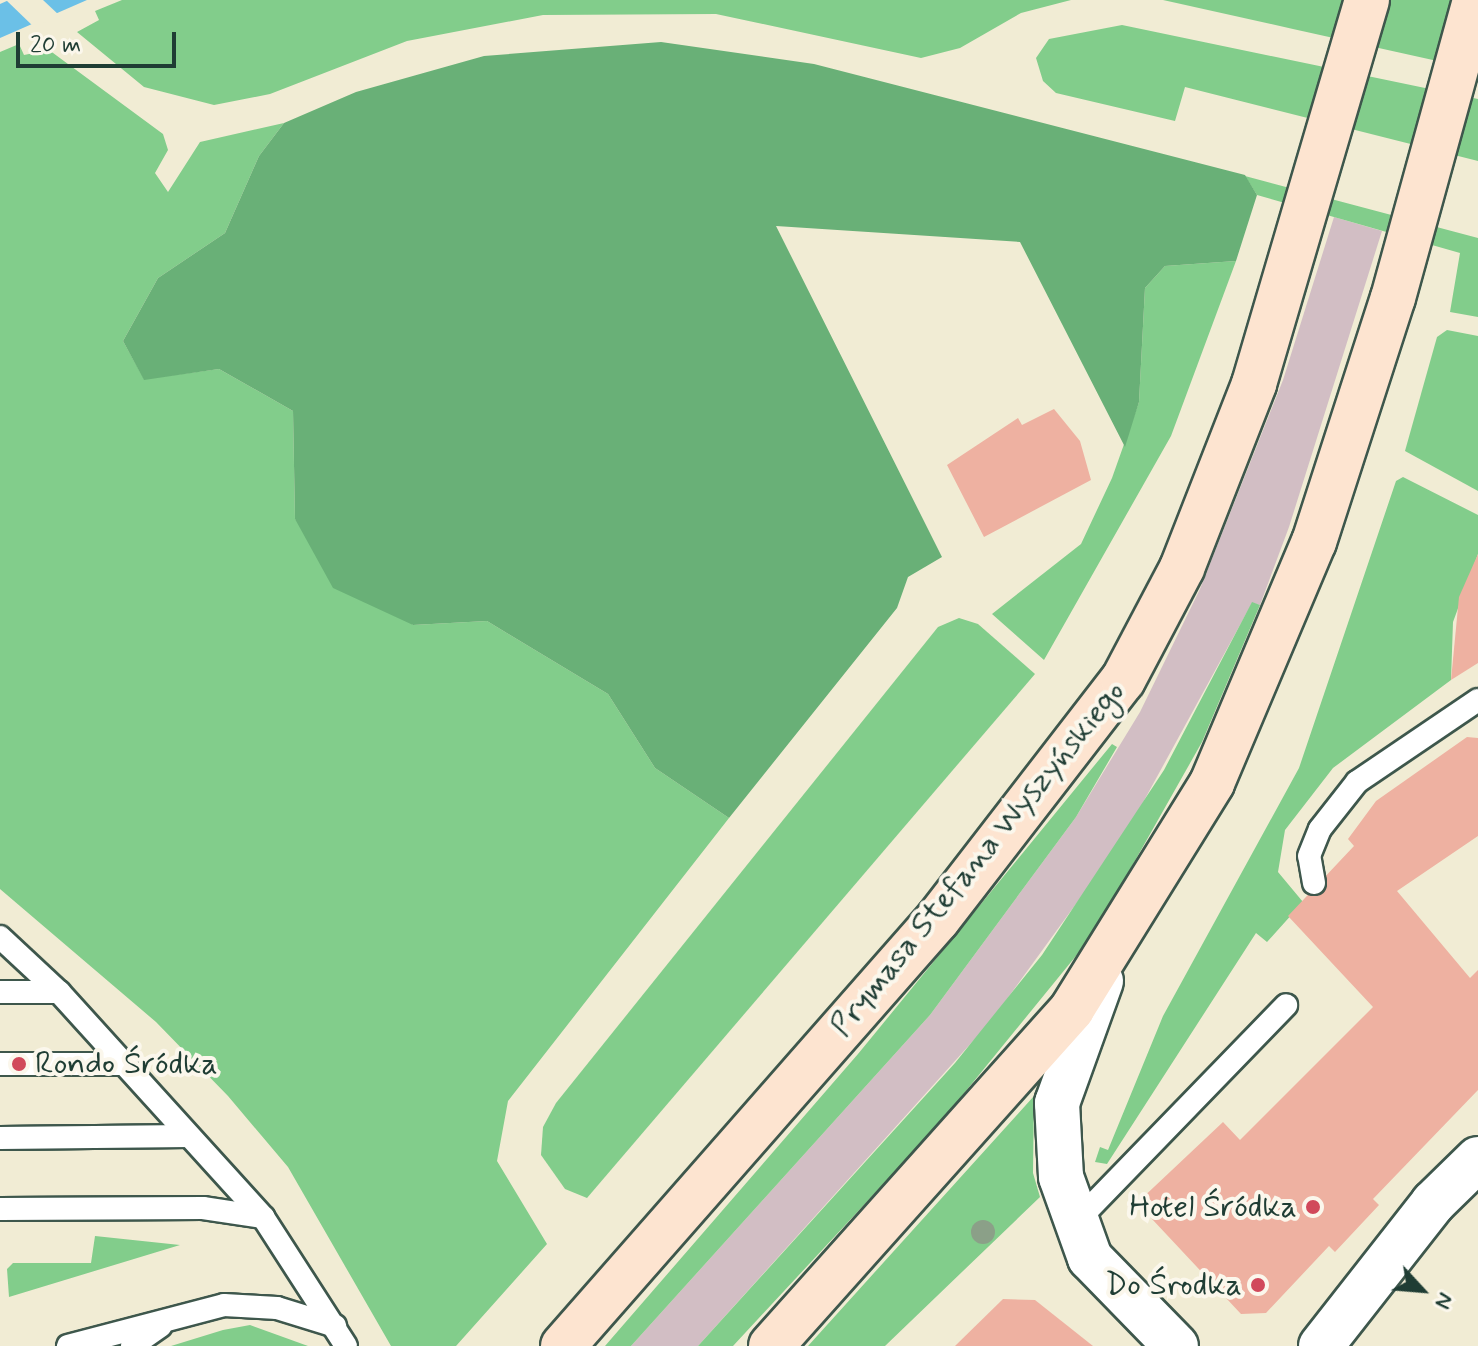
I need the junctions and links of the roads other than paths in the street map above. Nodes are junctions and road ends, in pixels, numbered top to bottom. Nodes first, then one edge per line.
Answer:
1 (1367, 0) edge
2 (1475, 0) edge
3 (1478, 700) edge
4 (1314, 883) dead end
5 (0, 937) edge
6 (1114, 952) junction
7 (0, 992) edge
8 (59, 992) junction
9 (1286, 1005) dead end
10 (0, 1064) edge
11 (127, 1064) junction
12 (189, 1136) junction
13 (0, 1138) edge
14 (1478, 1159) edge
15 (0, 1209) edge
16 (1072, 1211) junction
17 (263, 1217) junction
18 (191, 1312) junction
19 (335, 1326) junction
20 (68, 1346) edge
21 (132, 1346) edge
22 (346, 1346) edge
23 (563, 1346) edge
24 (771, 1346) edge
25 (1176, 1346) edge
26 (1321, 1346) edge

1 - 23 street, Prymasa Stefana Wyszyńskiego
2 - 6 street
3 - 4 lane
5 - 8 lane
6 - 16 street
6 - 24 street
7 - 8 lane
8 - 11 lane
9 - 16 lane
10 - 11 lane
11 - 12 lane
12 - 13 lane
12 - 17 lane
14 - 26 street
15 - 17 lane
16 - 25 street
17 - 19 lane
18 - 19 lane
18 - 20 lane
18 - 21 lane
19 - 22 lane

